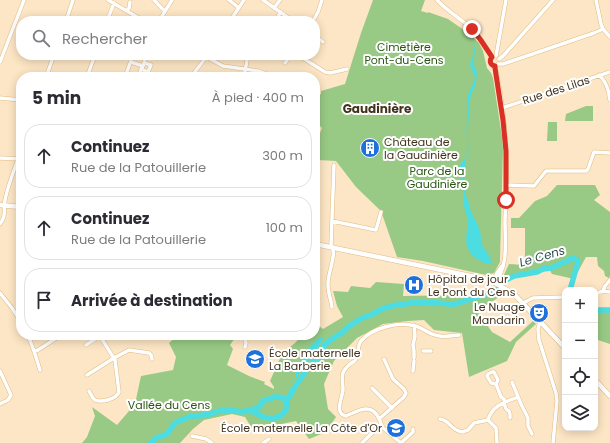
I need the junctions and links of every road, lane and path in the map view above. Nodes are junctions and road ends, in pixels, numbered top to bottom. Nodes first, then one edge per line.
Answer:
1 (24, 0) edge
2 (73, 0) edge
3 (108, 0) edge
4 (154, 0) edge
5 (172, 0) edge
6 (229, 0) edge
7 (244, 0) edge
8 (263, 0) edge
9 (280, 0) edge
10 (322, 0) edge
11 (437, 0) edge
12 (506, 0) edge
13 (553, 0) edge
14 (596, 0) edge
15 (130, 2) dead end
16 (114, 3) junction
17 (239, 8) junction
18 (274, 8) junction
19 (127, 11) junction
20 (165, 11) junction
21 (281, 12) junction
22 (18, 16) edge
23 (68, 16) edge
24 (109, 16) edge
25 (136, 16) edge
26 (162, 16) edge
27 (233, 16) edge
28 (278, 16) edge
29 (286, 16) edge
30 (316, 16) edge
31 (16, 21) edge
32 (603, 30) junction
33 (610, 37) edge
34 (320, 40) edge
35 (323, 42) dead end
36 (495, 58) junction
37 (52, 60) edge
38 (93, 60) edge
39 (145, 60) edge
40 (202, 60) edge
41 (212, 60) edge
42 (247, 60) edge
43 (286, 60) edge
44 (306, 60) edge
45 (0, 62) edge
46 (131, 62) joint
47 (284, 63) dead end
48 (496, 65) junction
49 (143, 66) junction
50 (246, 69) junction
51 (347, 69) dead end
52 (48, 72) edge
53 (89, 72) edge
54 (127, 72) edge
55 (141, 72) edge
56 (195, 72) edge
57 (245, 72) edge
58 (261, 72) edge
59 (610, 72) edge
60 (599, 75) junction
61 (0, 98) edge
62 (16, 100) edge
63 (610, 100) edge
64 (502, 108) junction
65 (610, 153) edge
66 (0, 158) edge
67 (16, 159) edge
68 (334, 165) dead end
69 (16, 169) edge
70 (506, 185) junction
71 (2, 206) edge
72 (16, 207) edge
73 (381, 212) dead end
74 (332, 221) junction
75 (0, 224) edge
76 (320, 245) edge
77 (333, 247) junction
78 (610, 280) edge
79 (496, 283) junction
80 (604, 291) junction
81 (610, 292) edge
82 (0, 293) edge
83 (598, 293) edge
84 (562, 297) edge
85 (523, 303) junction
86 (332, 306) dead end
87 (16, 314) edge
88 (540, 321) junction
89 (414, 325) junction
90 (459, 335) dead end
91 (30, 340) edge
92 (53, 340) edge
93 (93, 340) edge
94 (103, 340) edge
95 (246, 340) edge
96 (86, 345) dead end
97 (562, 345) edge
98 (245, 347) dead end
99 (414, 350) junction
100 (34, 351) junction
101 (431, 351) dead end
102 (114, 358) junction
103 (152, 359) dead end
104 (384, 359) dead end
105 (40, 370) dead end
106 (0, 371) edge
107 (414, 371) dead end
108 (87, 375) dead end
109 (512, 382) dead end
110 (598, 383) edge
111 (496, 384) dead end
112 (372, 388) dead end
113 (89, 391) dead end
114 (610, 396) edge
115 (518, 397) junction
116 (503, 403) junction
117 (0, 404) edge
118 (392, 408) junction
119 (510, 418) dead end
120 (379, 419) junction
121 (440, 419) dead end
122 (488, 420) junction
123 (382, 427) junction
124 (413, 431) dead end
125 (532, 434) dead end
126 (192, 436) dead end
127 (269, 439) dead end
128 (212, 443) edge
129 (262, 443) edge
130 (362, 443) edge
131 (401, 443) edge
132 (497, 443) edge
133 (553, 443) edge

1 - 22 street
2 - 23 street
3 - 16 street
4 - 20 street
5 - 20 street
6 - 17 street
7 - 17 street
8 - 18 street
9 - 18 street
10 - 30 street
11 - 36 street
12 - 36 street
13 - 36 street
14 - 32 street
15 - 19 street
16 - 19 street
16 - 24 street
17 - 27 street
18 - 21 street
19 - 25 street
20 - 26 street
21 - 28 street
21 - 29 street
31 - 45 street
32 - 33 street
32 - 48 street
34 - 35 street
36 - 48 street
36 - 48 street
37 - 52 street
38 - 53 street
39 - 49 street
40 - 56 street
41 - 50 street
42 - 50 street
43 - 47 street
44 - 51 street
46 - 49 street
46 - 54 street
48 - 64 street
49 - 49 street
49 - 55 street
50 - 57 street
50 - 58 street
59 - 60 street, Rue des Lilas
60 - 63 street
60 - 64 street, Rue des Lilas
61 - 62 street
64 - 70 street
65 - 70 street
66 - 67 street
68 - 74 street
69 - 71 street
70 - 79 street
71 - 72 main road
71 - 75 street
73 - 74 street
74 - 77 street
76 - 77 main road
77 - 79 main road
77 - 86 street
78 - 80 street
79 - 85 main road
80 - 81 street
80 - 83 street
82 - 87 street
84 - 85 street
85 - 88 main road
88 - 97 main road
88 - 133 street
89 - 90 street
89 - 99 street
89 - 120 street
91 - 100 street
92 - 100 street
93 - 96 street
94 - 102 street
95 - 98 street
99 - 101 street
99 - 107 street
100 - 105 street
102 - 103 street
102 - 108 street
102 - 113 street
104 - 118 street
106 - 117 street
109 - 115 street
110 - 114 main road
111 - 116 street
112 - 118 street
115 - 116 street
115 - 125 street
116 - 119 street
116 - 122 street
118 - 120 street
120 - 123 street
121 - 122 street
122 - 132 street
123 - 130 street
123 - 131 street
124 - 131 street
126 - 128 street
127 - 129 street

